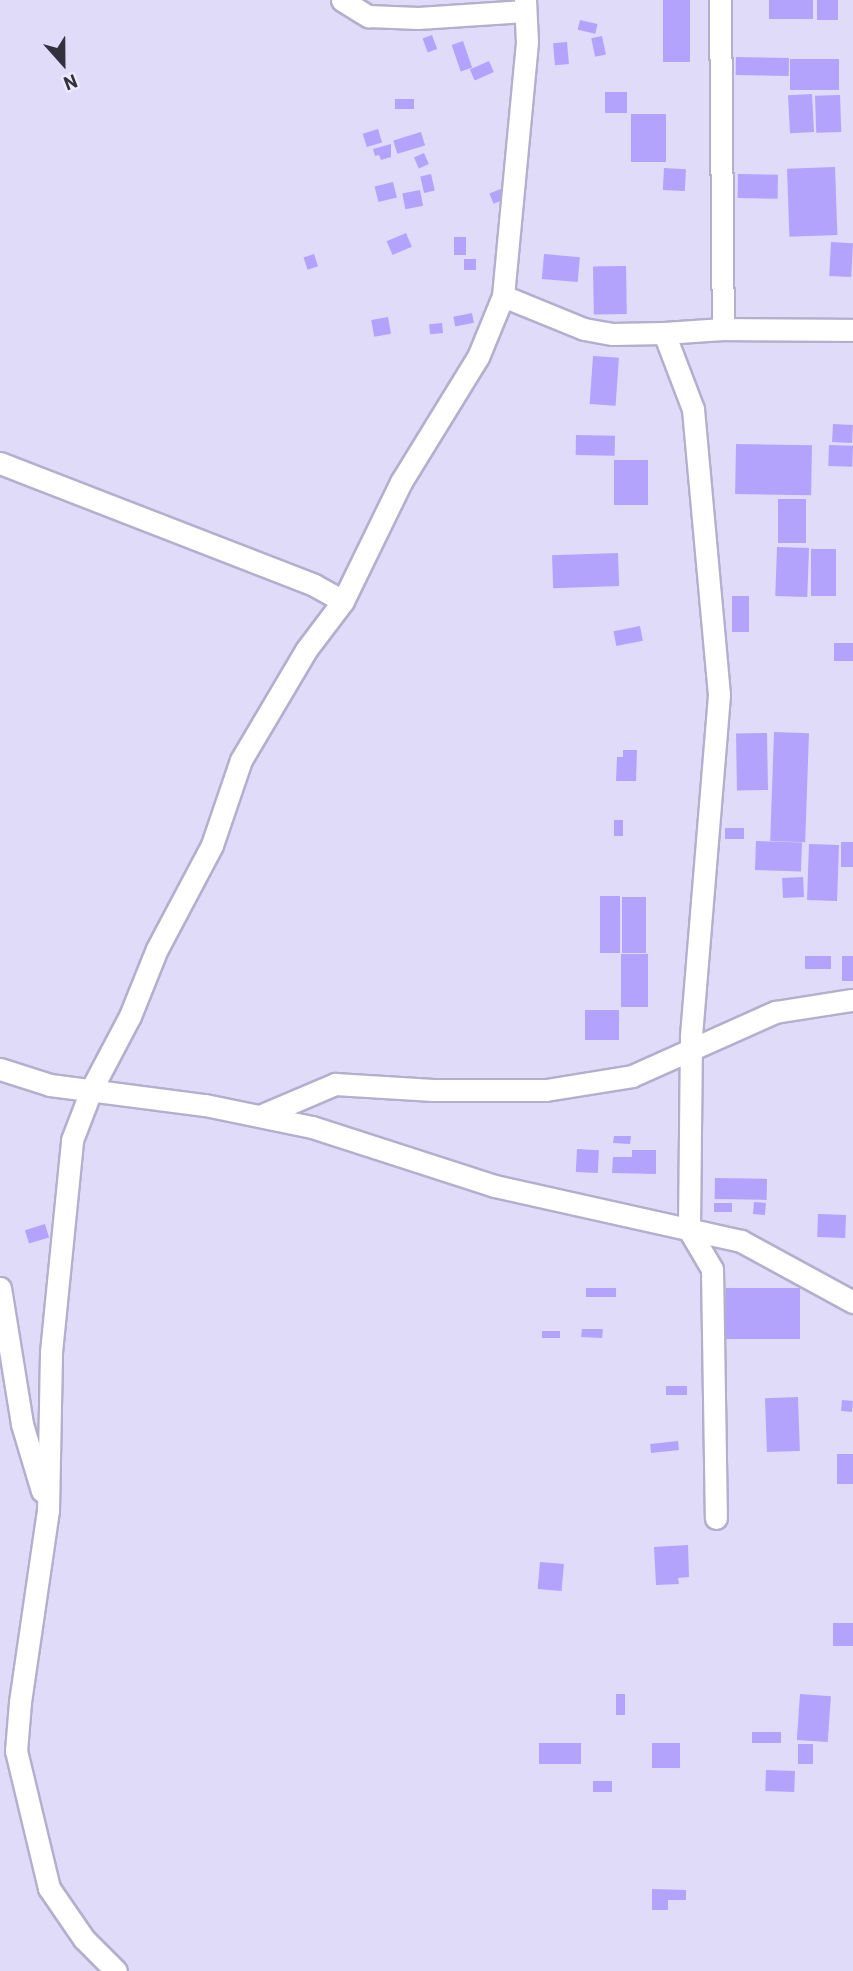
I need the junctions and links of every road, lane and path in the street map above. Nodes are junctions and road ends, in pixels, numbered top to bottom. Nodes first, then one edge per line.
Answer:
1 (342, 0) edge
2 (720, 0) edge
3 (525, 5) edge
4 (503, 296) junction
5 (723, 329) junction
6 (853, 330) edge
7 (664, 333) junction
8 (0, 463) edge
9 (343, 601) junction
10 (852, 1000) edge
11 (691, 1049) junction
12 (0, 1069) edge
13 (92, 1088) junction
14 (260, 1116) junction
15 (689, 1230) junction
16 (0, 1288) edge
17 (853, 1302) edge
18 (48, 1510) junction
19 (716, 1518) dead end
20 (10, 1702) edge
21 (116, 1971) edge

1 - 3 street
2 - 5 street
3 - 4 street
4 - 7 street
4 - 9 street
5 - 6 street
5 - 7 street
7 - 11 street
8 - 9 street
9 - 13 street
10 - 11 street
11 - 14 street
11 - 15 street
12 - 13 street
13 - 14 street
13 - 18 street
14 - 15 street
15 - 17 street
15 - 19 street
16 - 18 street
18 - 20 street
20 - 21 street

